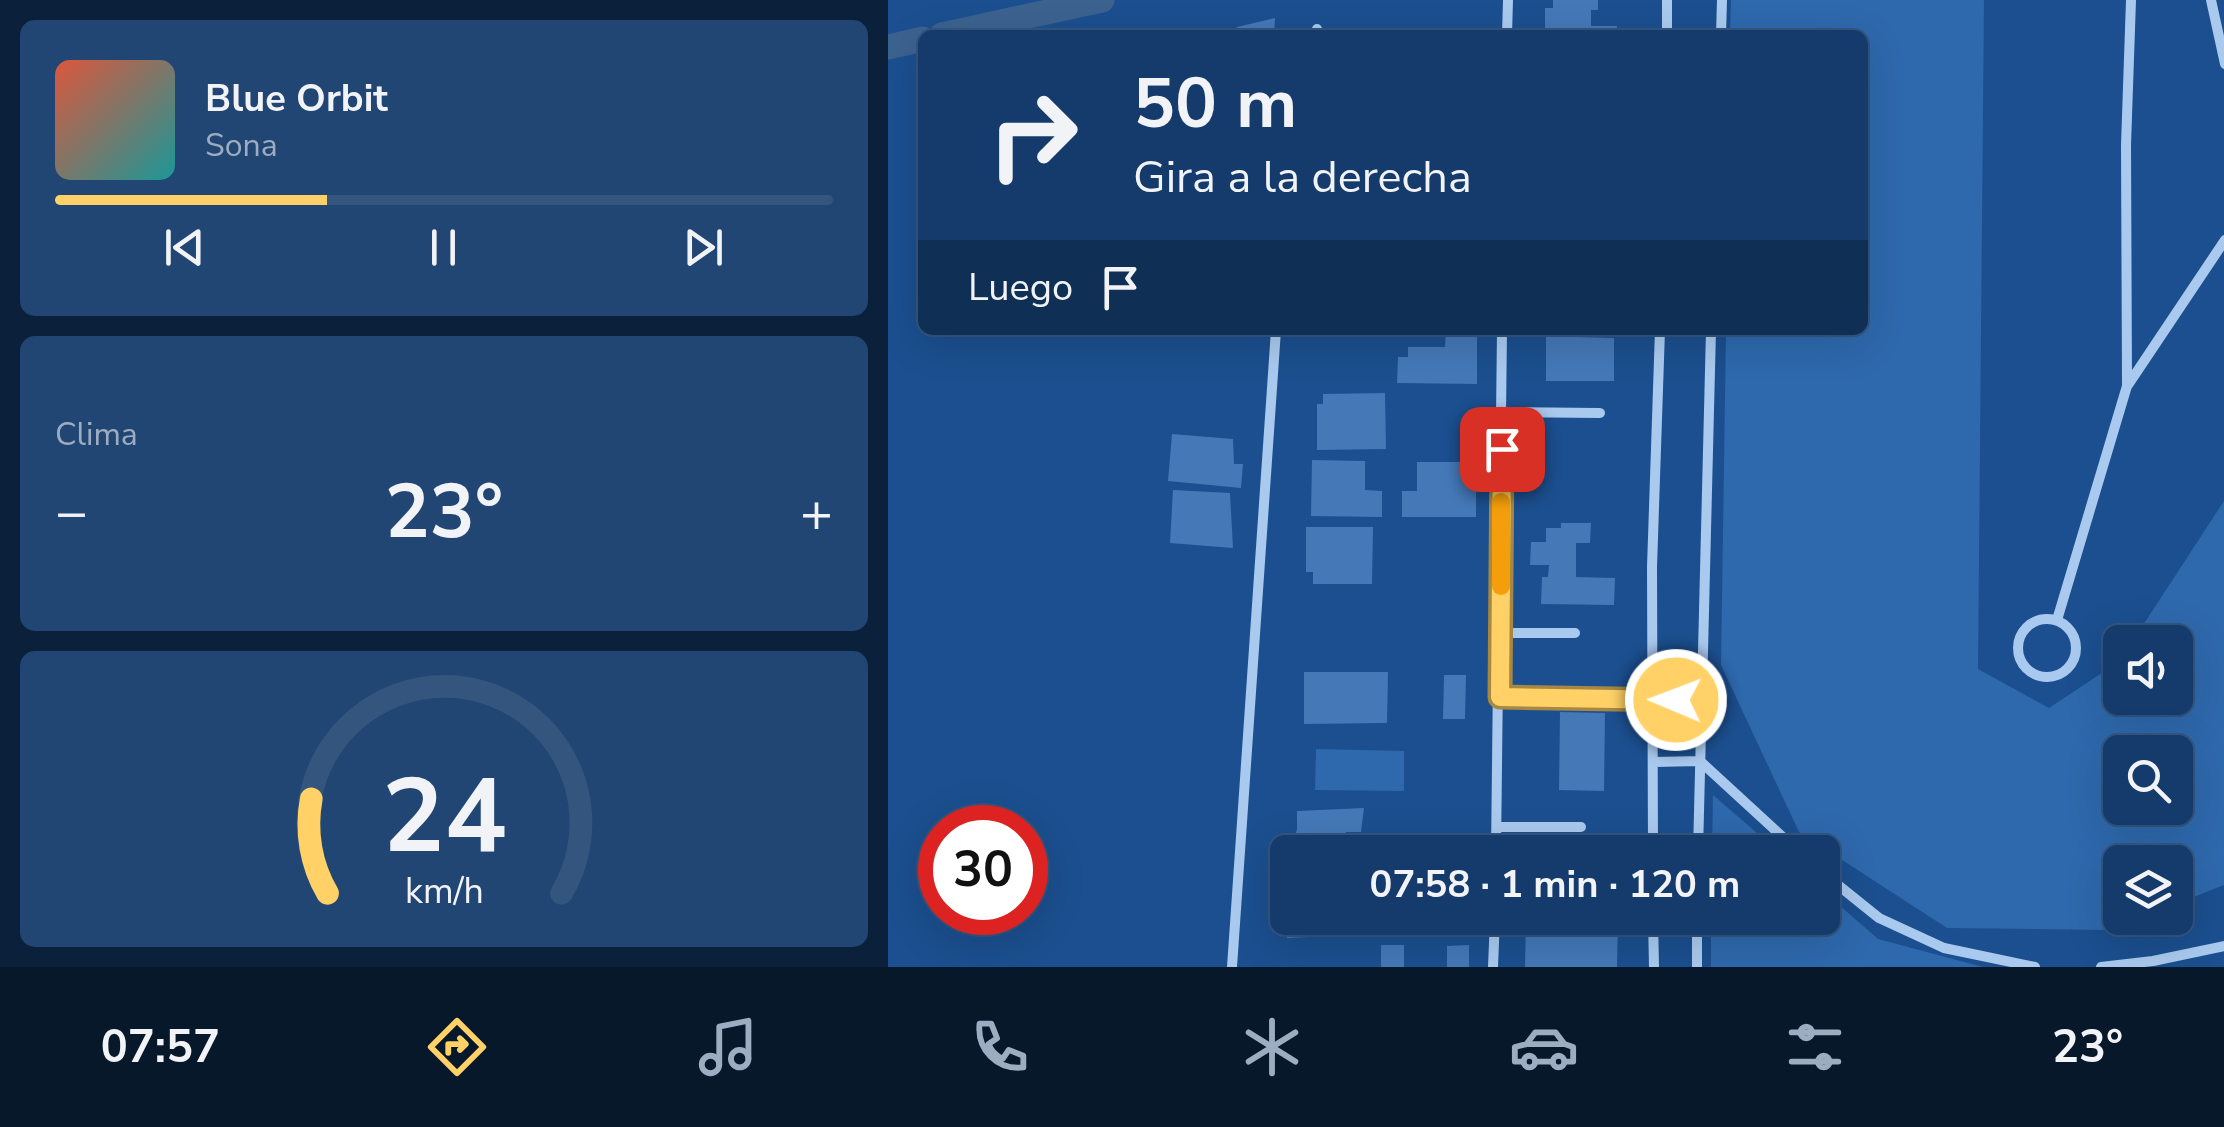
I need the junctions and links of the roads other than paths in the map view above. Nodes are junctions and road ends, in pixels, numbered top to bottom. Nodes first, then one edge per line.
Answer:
1 (1508, 0) edge
2 (1667, 0) edge
3 (1722, 0) edge
4 (2132, 0) edge
5 (2211, 0) edge
6 (1506, 30) edge
7 (1667, 30) edge
8 (1721, 30) edge
9 (2224, 64) edge
10 (2224, 240) edge
11 (1276, 335) edge
12 (1502, 335) edge
13 (1660, 335) edge
14 (1712, 335) edge
15 (2127, 386) junction
16 (1502, 412) junction
17 (1600, 413) dead end
18 (2057, 620) junction
19 (1501, 633) junction
20 (1576, 634) dead end
21 (1500, 697) junction
22 (1652, 700) junction
23 (1700, 700) junction
24 (1700, 761) junction
25 (1654, 762) junction
26 (1497, 827) junction
27 (1581, 827) dead end
28 (1497, 835) edge
29 (1653, 835) edge
30 (1698, 835) edge
31 (1781, 835) edge
32 (1840, 886) edge
33 (1494, 935) edge
34 (1653, 935) edge
35 (1697, 935) edge
36 (2224, 946) edge
37 (1232, 967) edge
38 (1494, 967) edge
39 (1654, 967) edge
40 (1697, 967) edge
41 (2035, 967) edge
42 (2101, 967) edge

1 - 6 street
2 - 7 street
3 - 8 street
4 - 15 street
5 - 9 street
10 - 15 street
11 - 37 street
12 - 16 street
13 - 22 street
14 - 23 street
15 - 18 street
16 - 17 street
16 - 19 street
18 - 18 street
19 - 20 street
19 - 21 street
21 - 22 street
21 - 26 street
22 - 23 street
22 - 25 street
23 - 24 street
24 - 25 street
24 - 30 street
24 - 31 street
25 - 29 street
26 - 27 street
26 - 28 street
32 - 41 street
33 - 38 street
34 - 39 street
35 - 40 street
36 - 42 street

